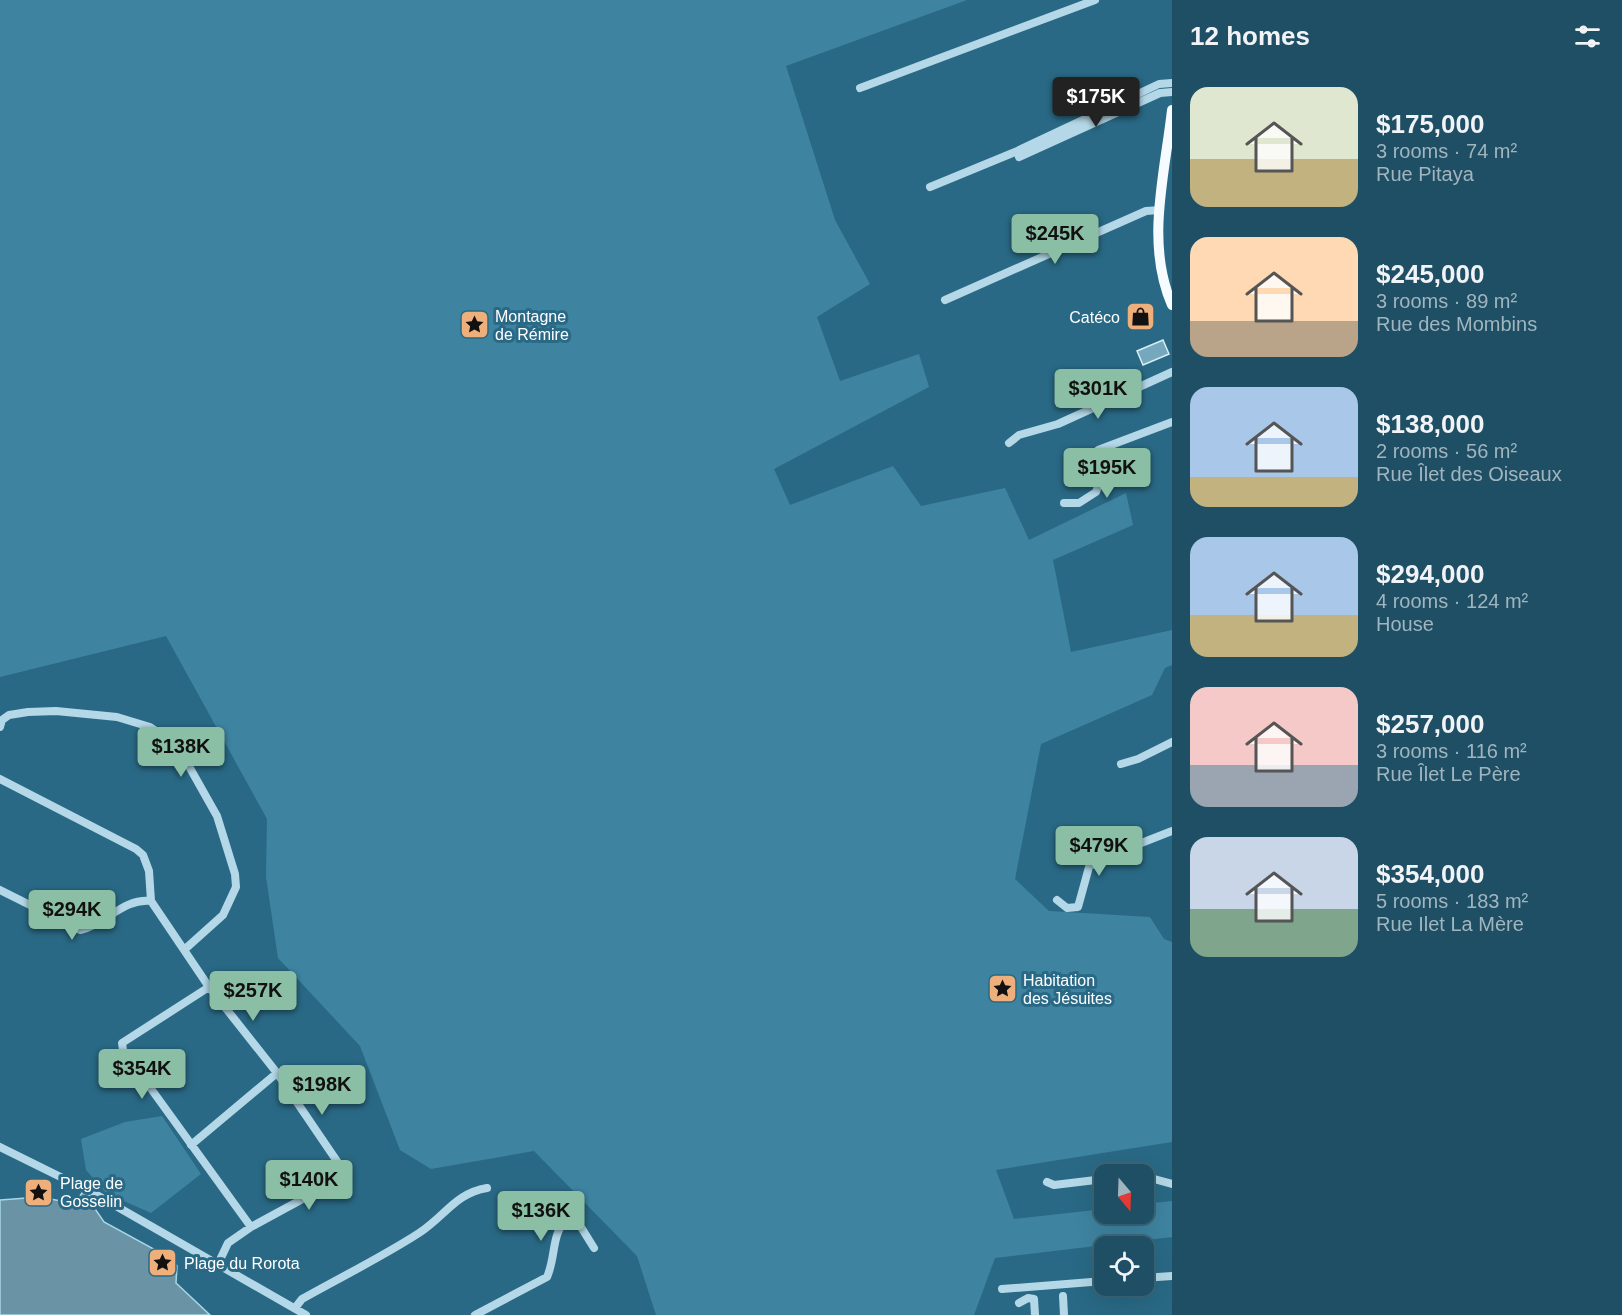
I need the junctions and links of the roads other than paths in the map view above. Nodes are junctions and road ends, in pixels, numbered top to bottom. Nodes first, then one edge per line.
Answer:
1 (1095, 0) edge
2 (1172, 83) edge
3 (860, 88) dead end
4 (1172, 92) edge
5 (1172, 110) edge
6 (1018, 157) dead end
7 (1168, 166) edge
8 (930, 187) dead end
9 (1160, 210) junction
10 (1166, 276) edge
11 (945, 300) dead end
12 (1172, 305) edge
13 (1172, 372) edge
14 (1172, 422) edge
15 (1009, 443) dead end
16 (1064, 503) dead end
17 (0, 727) edge
18 (1172, 742) edge
19 (1120, 764) dead end
20 (0, 779) edge
21 (1172, 831) edge
22 (0, 890) edge
23 (1057, 900) dead end
24 (151, 901) junction
25 (184, 950) junction
26 (210, 987) junction
27 (277, 1073) junction
28 (191, 1145) junction
29 (0, 1147) edge
30 (1154, 1179) edge
31 (1094, 1180) edge
32 (1047, 1182) dead end
33 (1172, 1184) edge
34 (487, 1188) dead end
35 (252, 1227) junction
36 (594, 1248) dead end
37 (218, 1264) junction
38 (1172, 1276) edge
39 (1154, 1277) edge
40 (1094, 1282) edge
41 (1002, 1289) dead end
42 (1063, 1296) dead end
43 (1018, 1303) dead end
44 (295, 1308) junction
45 (306, 1315) edge
46 (475, 1315) edge
47 (1035, 1315) edge
48 (1064, 1315) edge

1 - 3 street
2 - 8 street
4 - 6 street
5 - 7 main road
7 - 9 main road
9 - 10 main road
9 - 11 street
10 - 12 main road
13 - 15 street
14 - 16 street
17 - 25 street
18 - 19 street
20 - 24 street
21 - 23 street
22 - 24 street
24 - 25 street
25 - 26 street
26 - 27 street
26 - 28 street
27 - 28 street
27 - 35 street
28 - 35 street
29 - 37 street
30 - 33 street
31 - 32 street
34 - 44 street
35 - 37 street
36 - 46 street
37 - 44 street
38 - 39 street
40 - 41 street
42 - 48 street
43 - 47 street
44 - 45 street

